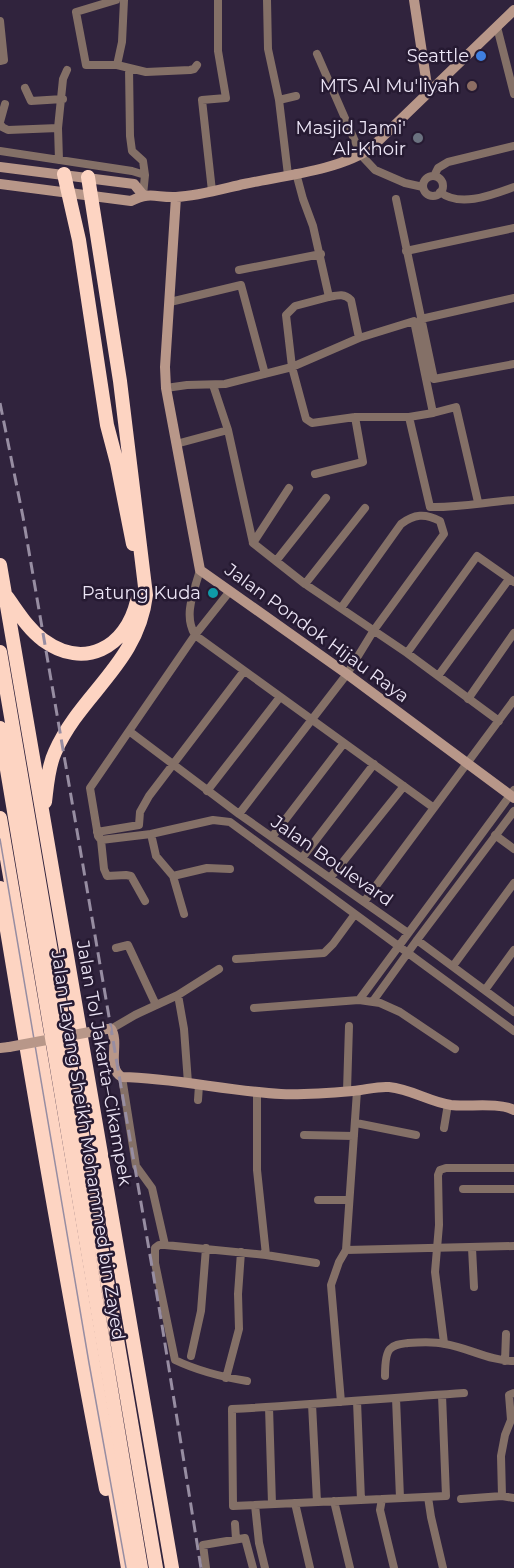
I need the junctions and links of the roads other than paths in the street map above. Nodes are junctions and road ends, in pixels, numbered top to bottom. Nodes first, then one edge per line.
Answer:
1 (116, 0) edge
2 (124, 0) edge
3 (218, 0) edge
4 (267, 0) edge
5 (414, 0) edge
6 (514, 10) edge
7 (0, 21) edge
8 (497, 27) junction
9 (317, 54) dead end
10 (0, 61) edge
11 (117, 65) junction
12 (197, 65) dead end
13 (129, 68) junction
14 (68, 70) dead end
15 (25, 88) dead end
16 (428, 92) junction
17 (514, 94) edge
18 (296, 96) dead end
19 (63, 99) junction
20 (279, 100) junction
21 (5, 104) dead end
22 (0, 122) edge
23 (58, 128) junction
24 (514, 146) edge
25 (0, 151) edge
26 (361, 156) junction
27 (59, 160) junction
28 (0, 167) edge
29 (64, 174) junction
30 (292, 174) junction
31 (145, 175) junction
32 (434, 176) junction
33 (88, 177) junction
34 (0, 184) edge
35 (423, 187) junction
36 (514, 187) edge
37 (212, 191) junction
38 (440, 192) junction
39 (68, 193) junction
40 (143, 195) junction
41 (91, 197) junction
42 (176, 197) junction
43 (396, 199) dead end
44 (514, 228) edge
45 (97, 238) junction
46 (79, 240) junction
47 (406, 251) junction
48 (321, 254) junction
49 (239, 270) dead end
50 (329, 297) junction
51 (514, 298) edge
52 (170, 302) junction
53 (421, 319) junction
54 (358, 338) junction
55 (514, 366) edge
56 (292, 367) junction
57 (265, 374) junction
58 (213, 385) junction
59 (166, 387) junction
60 (433, 413) junction
61 (355, 417) junction
62 (409, 417) junction
63 (228, 430) junction
64 (176, 444) junction
65 (315, 474) dead end
66 (289, 488) dead end
67 (327, 498) dead end
68 (514, 500) edge
69 (478, 502) junction
70 (365, 508) dead end
71 (253, 543) junction
72 (276, 561) junction
73 (0, 565) edge
74 (200, 570) junction
75 (512, 581) edge
76 (305, 584) junction
77 (230, 591) junction
78 (5, 596) junction
79 (341, 608) junction
80 (374, 630) junction
81 (514, 633) edge
82 (195, 635) junction
83 (0, 652) edge
84 (407, 653) junction
85 (244, 671) junction
86 (347, 674) junction
87 (438, 676) junction
88 (280, 697) junction
89 (468, 699) junction
90 (514, 700) edge
91 (312, 720) junction
92 (499, 721) junction
93 (0, 728) edge
94 (129, 731) junction
95 (344, 743) junction
96 (374, 764) junction
97 (467, 764) junction
98 (173, 765) junction
99 (405, 786) junction
100 (207, 791) junction
101 (513, 794) edge
102 (434, 808) junction
103 (514, 811) edge
104 (239, 814) junction
105 (0, 818) edge
106 (44, 819) junction
107 (151, 834) junction
108 (495, 835) junction
109 (99, 836) junction
110 (272, 837) junction
111 (514, 849) edge
112 (302, 858) junction
113 (230, 869) dead end
114 (173, 876) junction
115 (330, 878) junction
116 (514, 883) edge
117 (0, 888) edge
118 (145, 901) dead end
119 (364, 902) junction
120 (184, 914) dead end
121 (355, 914) junction
122 (408, 933) junction
123 (417, 940) junction
124 (399, 945) junction
125 (116, 948) dead end
126 (514, 950) edge
127 (408, 951) junction
128 (236, 959) dead end
129 (453, 966) junction
130 (219, 969) dead end
131 (485, 990) junction
132 (178, 994) junction
133 (359, 1000) junction
134 (373, 1001) junction
135 (156, 1005) junction
136 (254, 1008) dead end
137 (514, 1012) edge
138 (349, 1026) dead end
139 (108, 1029) junction
140 (514, 1031) edge
141 (5, 1048) edge
142 (455, 1049) dead end
143 (122, 1077) junction
144 (194, 1084) junction
145 (352, 1091) junction
146 (257, 1092) junction
147 (198, 1100) dead end
148 (448, 1104) junction
149 (514, 1110) edge
150 (356, 1123) junction
151 (444, 1128) dead end
152 (304, 1135) dead end
153 (416, 1135) dead end
154 (354, 1136) junction
155 (514, 1168) edge
156 (463, 1188) dead end
157 (514, 1189) edge
158 (318, 1200) dead end
159 (348, 1200) junction
160 (165, 1245) junction
161 (514, 1246) edge
162 (206, 1248) junction
163 (436, 1248) junction
164 (472, 1248) junction
165 (346, 1250) junction
166 (241, 1252) junction
167 (266, 1255) junction
168 (316, 1263) dead end
169 (474, 1287) dead end
170 (506, 1334) dead end
171 (444, 1343) junction
172 (191, 1356) dead end
173 (505, 1361) junction
174 (514, 1361) edge
175 (385, 1376) dead end
176 (226, 1378) junction
177 (247, 1381) dead end
178 (464, 1393) dead end
179 (514, 1393) edge
180 (442, 1395) junction
181 (396, 1398) junction
182 (357, 1401) junction
183 (341, 1402) junction
184 (312, 1404) junction
185 (269, 1407) junction
186 (502, 1496) junction
187 (428, 1497) junction
188 (400, 1498) junction
189 (514, 1498) edge
190 (382, 1499) junction
191 (361, 1500) junction
192 (461, 1500) dead end
193 (334, 1501) junction
194 (317, 1502) junction
195 (295, 1503) junction
196 (255, 1504) junction
197 (272, 1504) junction
198 (235, 1524) dead end
199 (237, 1539) junction
200 (126, 1554) junction
201 (128, 1568) edge
202 (141, 1568) edge
203 (156, 1568) edge
204 (172, 1568) edge
205 (206, 1568) edge
206 (253, 1568) edge
207 (265, 1568) edge
208 (310, 1568) edge
209 (350, 1568) edge
210 (394, 1568) edge
211 (442, 1568) edge

1 - 11 street
2 - 11 street
3 - 37 street
4 - 20 street
5 - 16 street
6 - 8 street
7 - 10 street
8 - 16 street
8 - 17 street
9 - 26 street
11 - 13 street
12 - 13 street
13 - 31 street
14 - 19 street
15 - 19 street
16 - 26 street
18 - 20 street
19 - 23 street
20 - 30 street
21 - 22 street
22 - 23 street
23 - 27 street
24 - 32 street
25 - 27 street
26 - 30 street
26 - 35 street
27 - 31 street
28 - 29 street
29 - 33 street
29 - 39 highway
30 - 37 street
30 - 48 street
31 - 40 street
32 - 35 street
32 - 38 street
33 - 40 street
33 - 41 highway
34 - 39 street
35 - 38 street
36 - 38 street
37 - 42 street
39 - 41 street
39 - 46 highway
40 - 41 street
40 - 42 street
41 - 45 highway
42 - 52 street, Jalan Pondok Hijau Raya
43 - 47 street
44 - 47 street
45 - 46 highway
45 - 106 highway
46 - 78 highway
47 - 53 street
48 - 49 street
48 - 50 street
50 - 54 street
50 - 56 street
51 - 53 street
52 - 57 street
52 - 59 street, Jalan Pondok Hijau Raya
53 - 55 street
54 - 56 street
54 - 60 street
56 - 57 street
56 - 61 street
57 - 58 street
58 - 59 street
58 - 63 street
59 - 64 street, Jalan Pondok Hijau Raya
60 - 62 street
60 - 69 street
61 - 62 street
61 - 65 street
62 - 69 street
63 - 64 street
63 - 71 street
64 - 74 street, Jalan Pondok Hijau Raya
66 - 71 street
67 - 72 street
68 - 69 street
70 - 76 street
71 - 72 street
72 - 76 street
73 - 78 highway, Jalan Tol Jakarta–Cikampek
74 - 77 street, Jalan Pondok Hijau Raya
74 - 82 street
75 - 84 street
75 - 87 street
76 - 79 street
77 - 82 street
77 - 86 street, Jalan Pondok Hijau Raya
78 - 106 highway, Jalan Tol Jakarta–Cikampek
79 - 80 street
79 - 80 street
80 - 84 street
80 - 86 street
81 - 89 street
82 - 85 street
82 - 94 street
83 - 203 highway, Jalan Layang Sheikh Mohammed bin Zayed, bridge
84 - 87 street
85 - 88 street
85 - 98 street
86 - 91 street
86 - 97 street, Jalan Pondok Hijau Raya
87 - 89 street
88 - 91 street
88 - 100 street
89 - 92 street
90 - 92 street
91 - 95 street
91 - 104 street
92 - 97 street
93 - 202 highway, Jalan Layang Sheikh Mohammed bin Zayed, bridge
94 - 98 street, Jalan Boulevard
94 - 109 street
95 - 96 street
95 - 110 street
96 - 99 street
96 - 112 street
97 - 101 street, Jalan Pondok Hijau Raya
97 - 102 street
98 - 100 street, Jalan Boulevard
98 - 109 street
99 - 102 street
99 - 115 street
100 - 104 street, Jalan Boulevard
101 - 122 street
102 - 119 street
103 - 108 street
104 - 110 street, Jalan Boulevard
105 - 200 highway
106 - 204 highway, Jalan Tol Jakarta–Cikampek
107 - 109 street
107 - 114 street
107 - 121 street
108 - 111 street
108 - 123 street
109 - 118 street
110 - 112 street, Jalan Boulevard
112 - 115 street, Jalan Boulevard
113 - 114 street
114 - 120 street
115 - 119 street, Jalan Boulevard
116 - 129 street
117 - 200 highway
119 - 122 street, Jalan Boulevard
121 - 124 street
121 - 128 street
122 - 124 street
123 - 127 street
123 - 129 street
124 - 127 street
124 - 133 street
125 - 135 street
126 - 131 street
127 - 134 street
127 - 140 street
129 - 131 street
130 - 132 street
131 - 137 street
132 - 135 street
132 - 144 street
133 - 134 street
133 - 136 street
134 - 142 street
135 - 139 street
138 - 145 street
139 - 141 street, bridge
139 - 143 street
143 - 144 street
143 - 160 street
144 - 146 street
144 - 147 street
145 - 146 street
145 - 148 street
145 - 150 street
146 - 167 street
148 - 149 street
148 - 151 street
150 - 153 street
150 - 154 street
152 - 154 street
154 - 159 street
155 - 163 street
156 - 157 street
158 - 159 street
159 - 165 street
160 - 162 street
160 - 176 street
161 - 164 street
162 - 166 street
162 - 172 street
163 - 164 street
163 - 165 street
163 - 171 street
164 - 169 street
165 - 183 street
166 - 167 street
166 - 176 street
167 - 168 street
170 - 173 street
171 - 173 street
171 - 175 street
173 - 174 street
176 - 177 street
178 - 180 street
179 - 186 street
180 - 181 street
180 - 187 street
181 - 182 street
181 - 188 street
182 - 183 street
182 - 191 street
183 - 184 street
184 - 185 street
184 - 194 street
185 - 196 street
185 - 197 street
186 - 189 street
186 - 192 street
187 - 188 street
187 - 211 street
188 - 190 street
190 - 191 street
190 - 210 street
191 - 193 street
193 - 194 street
193 - 209 street
194 - 195 street
195 - 197 street
195 - 208 street
196 - 197 street
196 - 207 street
198 - 199 street
199 - 205 street
199 - 206 street
200 - 201 highway

